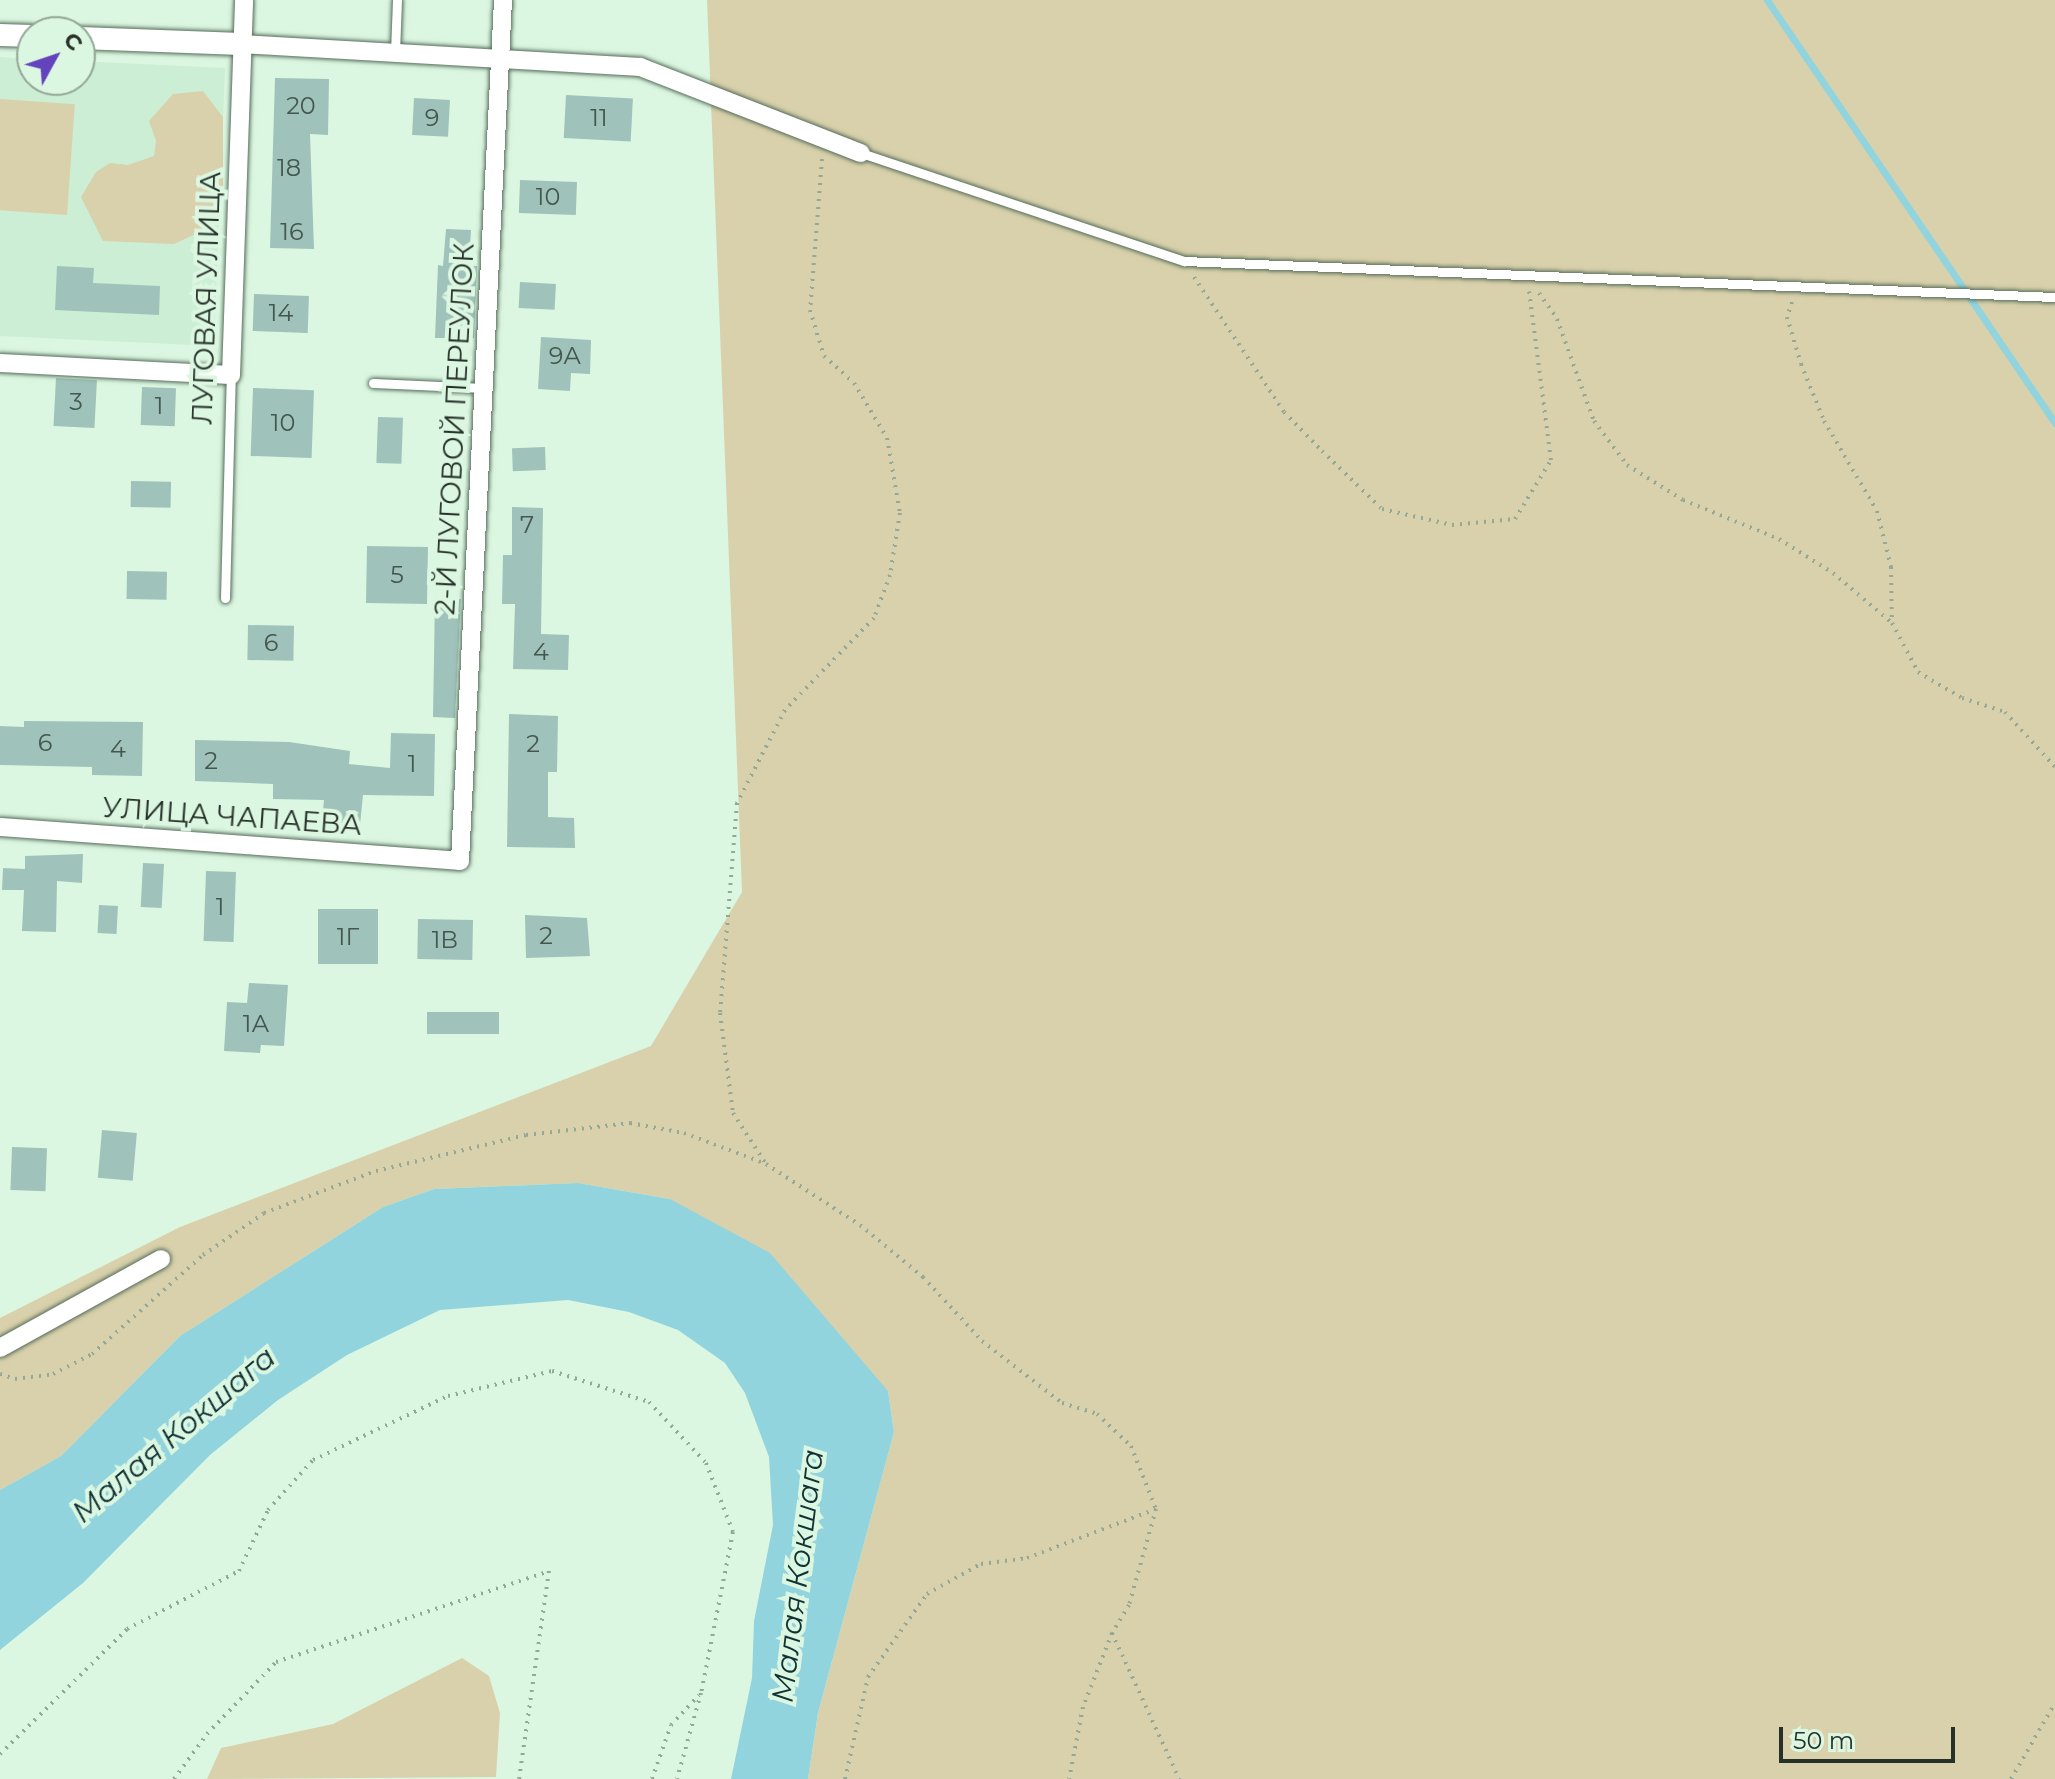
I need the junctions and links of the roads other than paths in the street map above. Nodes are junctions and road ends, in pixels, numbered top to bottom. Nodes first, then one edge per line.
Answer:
1 (244, 0) edge
2 (397, 0) edge
3 (503, 0) edge
4 (96, 39) edge
5 (241, 44) junction
6 (395, 52) junction
7 (499, 56) junction
8 (861, 153) joint
9 (2055, 297) edge
10 (0, 363) edge
11 (231, 375) junction
12 (373, 383) dead end
13 (486, 388) junction
14 (225, 598) dead end
15 (0, 827) edge
16 (460, 861) joint
17 (161, 1259) dead end
18 (0, 1348) edge

1 - 5 street, ЛУГОВАЯ УЛИЦА
2 - 6 lane
3 - 7 street, 2-Й ЛУГОВОЙ ПЕРЕУЛОК
4 - 5 street
5 - 6 street
5 - 11 street, ЛУГОВАЯ УЛИЦА
6 - 7 street
7 - 8 street
7 - 13 street, 2-Й ЛУГОВОЙ ПЕРЕУЛОК
8 - 9 lane
10 - 11 street
11 - 14 lane, ЛУГОВАЯ УЛИЦА
12 - 13 lane
13 - 16 street, 2-Й ЛУГОВОЙ ПЕРЕУЛОК
15 - 16 street, УЛИЦА ЧАПАЕВА
17 - 18 street

